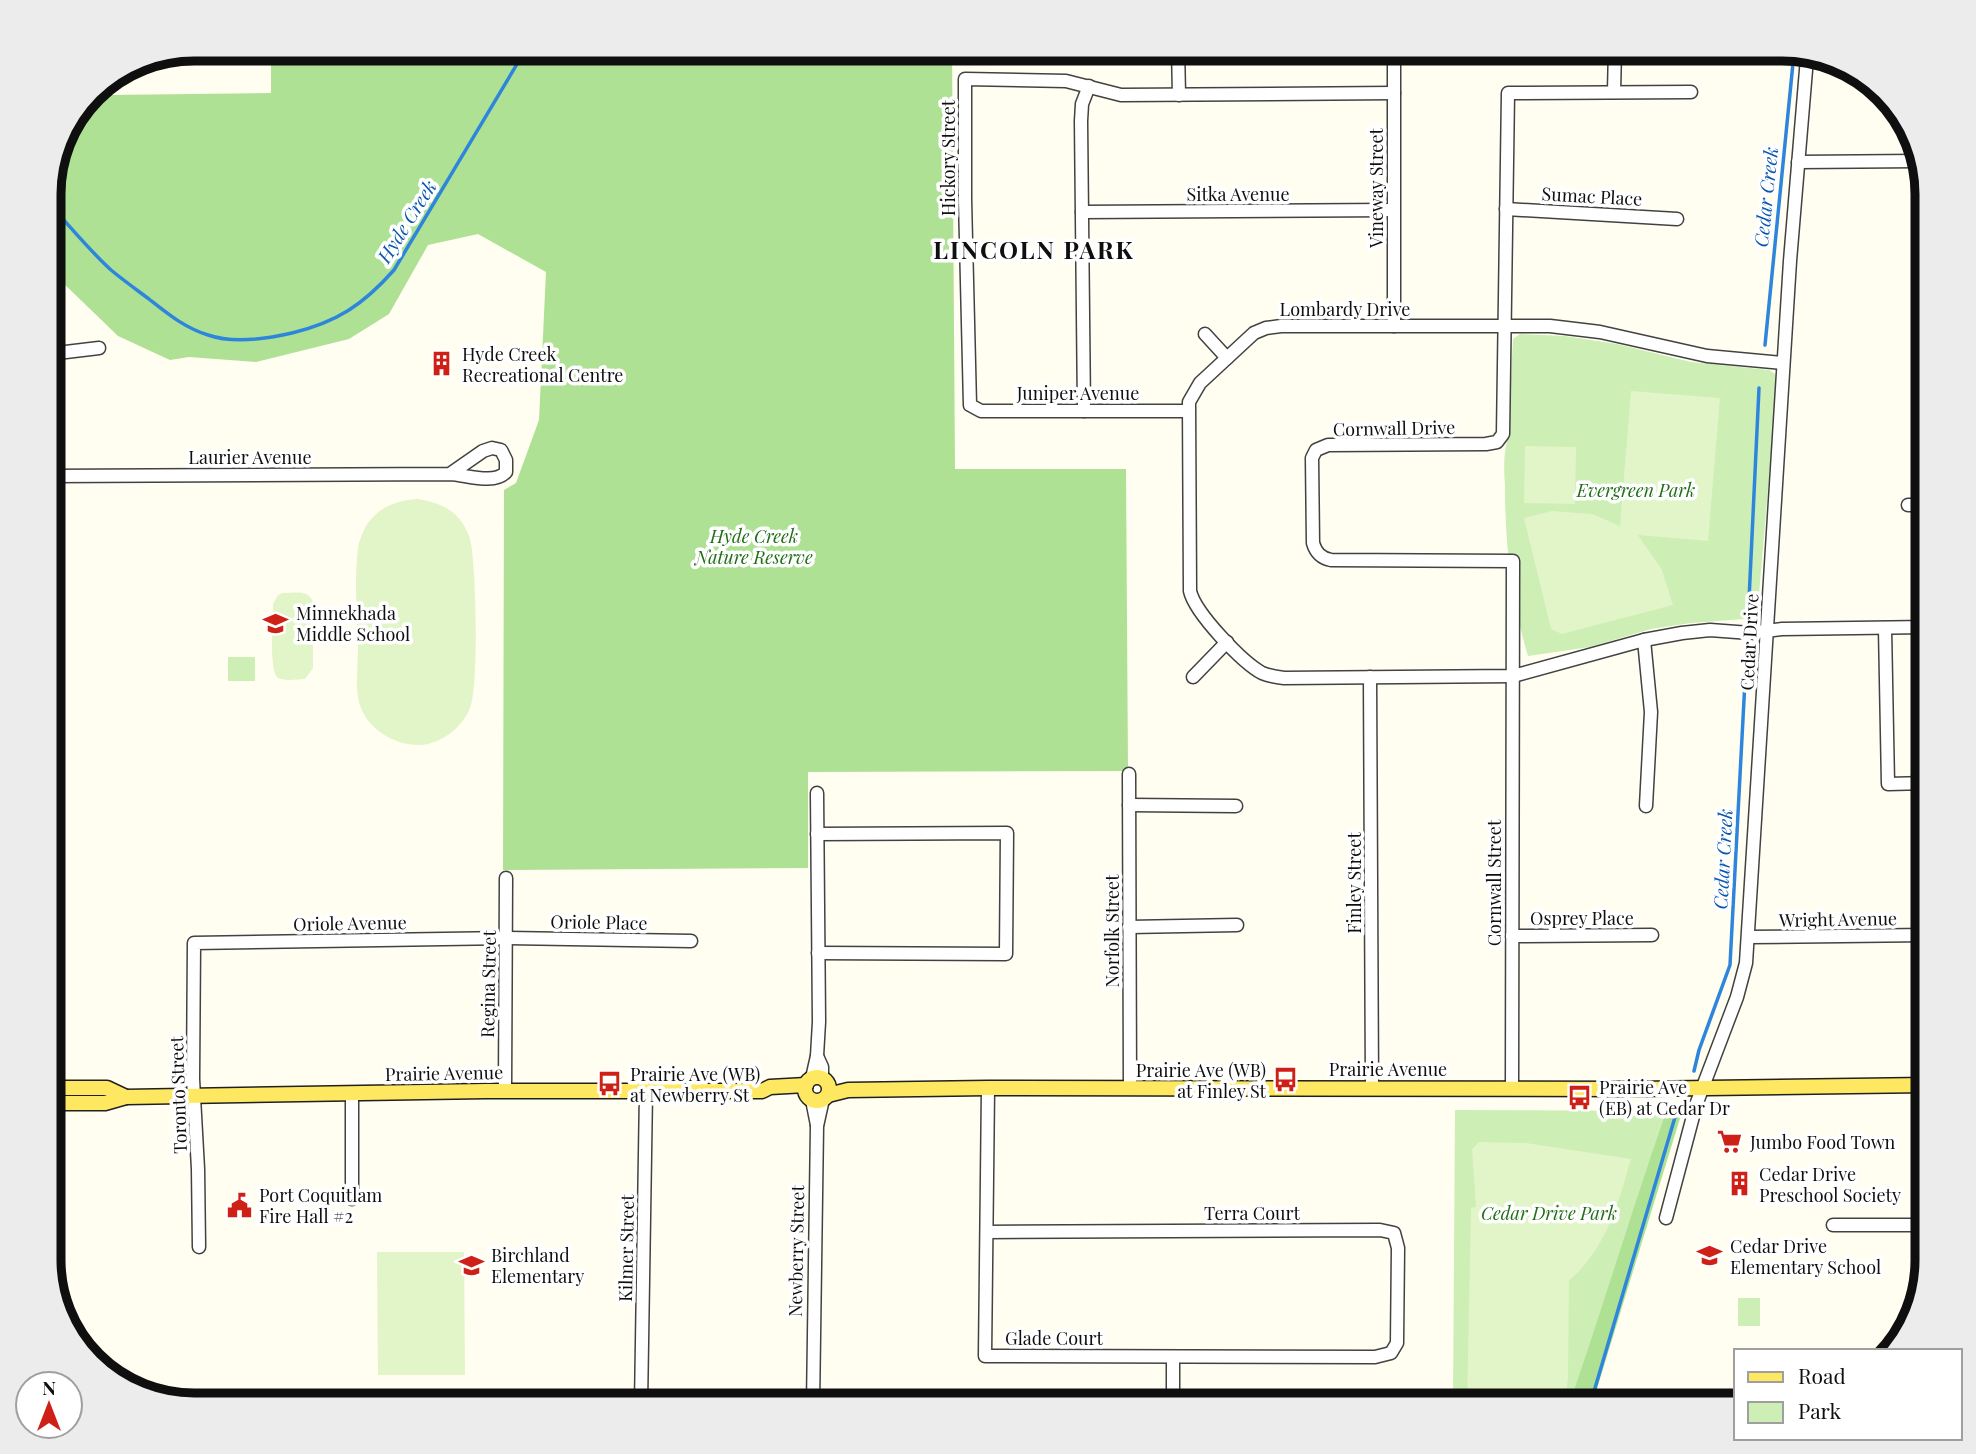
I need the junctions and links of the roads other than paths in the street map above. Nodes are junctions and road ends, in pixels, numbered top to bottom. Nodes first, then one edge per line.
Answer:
1 (1178, 61) edge
2 (1394, 61) edge
3 (1615, 61) edge
4 (1807, 64) edge
5 (1089, 86) junction
6 (1614, 92) junction
7 (1691, 92) dead end
8 (1394, 93) junction
9 (1179, 95) junction
10 (1910, 161) edge
11 (1798, 162) junction
12 (1506, 209) junction
13 (1393, 210) junction
14 (1082, 212) junction
15 (1677, 219) dead end
16 (1506, 325) junction
17 (1394, 326) junction
18 (1205, 334) dead end
19 (99, 348) dead end
20 (62, 352) edge
21 (1227, 358) junction
22 (1783, 363) junction
23 (970, 405) joint
24 (1084, 411) junction
25 (1188, 411) junction
26 (450, 474) dead end
27 (62, 476) edge
28 (1908, 505) dead end
29 (1915, 505) edge
30 (1915, 627) edge
31 (1885, 628) junction
32 (1767, 631) junction
33 (1644, 640) junction
34 (1227, 642) junction
35 (1513, 676) junction
36 (1194, 677) dead end
37 (1370, 677) junction
38 (1129, 774) dead end
39 (1915, 783) edge
40 (817, 793) dead end
41 (1129, 806) junction
42 (1236, 806) dead end
43 (1646, 806) dead end
44 (817, 834) junction
45 (506, 878) dead end
46 (1237, 925) dead end
47 (1129, 927) junction
48 (1652, 935) dead end
49 (1915, 935) edge
50 (1512, 936) junction
51 (1749, 937) junction
52 (507, 939) junction
53 (691, 941) dead end
54 (194, 943) joint
55 (818, 953) junction
56 (1915, 1085) edge
57 (988, 1087) junction
58 (62, 1088) edge
59 (1130, 1088) junction
60 (1372, 1088) junction
61 (1701, 1088) junction
62 (817, 1089) junction
63 (1512, 1089) junction
64 (505, 1091) junction
65 (646, 1092) junction
66 (352, 1094) junction
67 (126, 1097) junction
68 (194, 1097) junction
69 (62, 1103) edge
70 (352, 1199) dead end
71 (1666, 1218) dead end
72 (1833, 1225) dead end
73 (1915, 1225) edge
74 (987, 1232) junction
75 (199, 1247) dead end
76 (1391, 1353) joint
77 (1173, 1357) junction
78 (641, 1393) edge
79 (813, 1393) edge
80 (1172, 1393) edge

1 - 9 street
2 - 8 street, Vineway Street
3 - 6 street
4 - 11 street, Cedar Drive
5 - 9 street
5 - 14 street
5 - 23 street, Hickory Street
6 - 7 street
6 - 12 street, Cornwall Drive
8 - 9 street
8 - 13 street, Vineway Street
10 - 11 street
11 - 22 street, Cedar Drive
12 - 15 street, Sumac Place
12 - 16 street, Cornwall Drive
13 - 14 street, Sitka Avenue
13 - 17 street, Vineway Street
14 - 24 street
16 - 17 street, Lombardy Drive
16 - 22 street, Lombardy Drive
16 - 35 street, Cornwall Drive
17 - 21 street, Lombardy Drive
18 - 21 street
19 - 20 street
21 - 25 street, Lombardy Drive
22 - 32 street, Cedar Drive
23 - 24 street, Juniper Avenue
24 - 25 street, Juniper Avenue
25 - 34 street, Lombardy Drive
26 - 27 street, Laurier Avenue
28 - 29 street
30 - 31 street, Lombardy Drive
31 - 32 street, Lombardy Drive
31 - 39 street
32 - 33 street, Lombardy Drive
32 - 51 street, Cedar Drive
33 - 35 street, Lombardy Drive
33 - 43 street
34 - 36 street
34 - 37 street, Lombardy Drive
35 - 37 street, Lombardy Drive
35 - 50 street, Cornwall Street
37 - 60 street, Finley Street
38 - 41 street, Norfolk Street
40 - 44 street, Newberry Street
41 - 42 street
41 - 47 street, Norfolk Street
44 - 55 street, Newberry Street
44 - 55 street
45 - 52 street, Regina Street
46 - 47 street
47 - 59 street, Norfolk Street
48 - 50 street, Osprey Place
49 - 51 street, Wright Avenue
50 - 63 street, Cornwall Street
51 - 61 street, Cedar Drive
52 - 53 street, Oriole Place
52 - 54 street, Oriole Avenue
52 - 64 street, Regina Street
54 - 68 street, Toronto Street
55 - 62 street, Newberry Street
56 - 61 main road, Prairie Avenue
57 - 59 main road, Prairie Avenue
57 - 62 main road, Prairie Avenue
57 - 74 street, Glade Court
58 - 67 main road, Prairie Avenue
59 - 60 main road, Prairie Avenue
60 - 63 main road, Prairie Avenue
61 - 63 main road, Prairie Avenue
61 - 71 street, Cedar Drive
62 - 65 main road, Prairie Avenue
62 - 79 street, Newberry Street
64 - 65 main road, Prairie Avenue
64 - 66 main road, Prairie Avenue
65 - 78 street, Kilmer Street
66 - 68 main road, Prairie Avenue
66 - 70 street
67 - 68 main road, Prairie Avenue
67 - 69 main road, Prairie Avenue
68 - 75 street, Toronto Street
72 - 73 street
74 - 76 street, Terra Court
74 - 77 street, Glade Court
76 - 77 street, Glade Court
77 - 80 street

